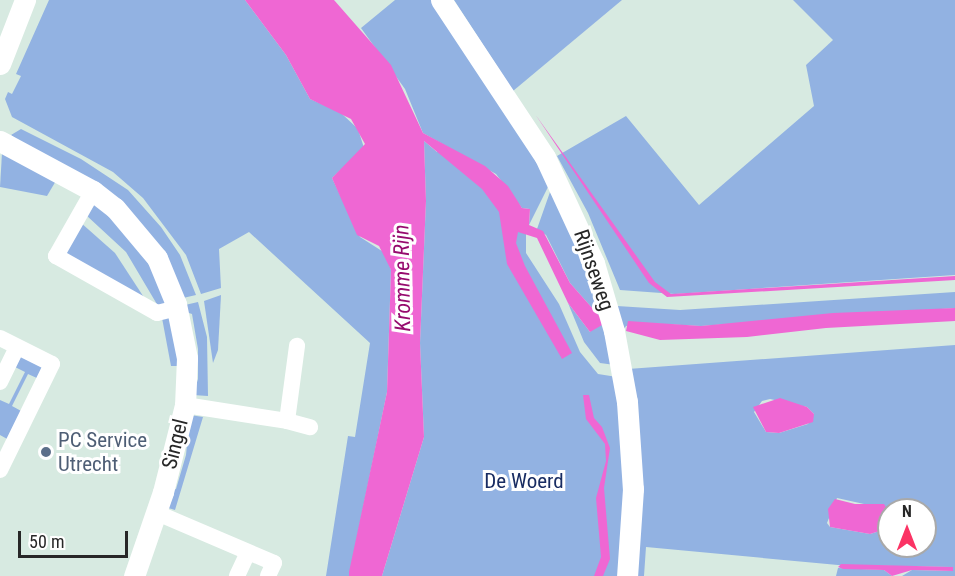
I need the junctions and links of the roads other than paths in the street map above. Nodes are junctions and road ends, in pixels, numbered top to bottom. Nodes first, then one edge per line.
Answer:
1 (25, 0) edge
2 (441, 0) edge
3 (0, 64) edge
4 (0, 141) edge
5 (93, 191) junction
6 (177, 308) junction
7 (0, 338) edge
8 (297, 346) dead end
9 (17, 347) junction
10 (0, 382) edge
11 (185, 405) junction
12 (287, 421) junction
13 (310, 427) dead end
14 (0, 470) edge
15 (157, 513) junction
16 (248, 552) junction
17 (134, 576) edge
18 (237, 576) edge
19 (268, 576) edge
20 (627, 576) edge

1 - 3 street
2 - 20 street, Rijnseweg
4 - 5 street, Singel
5 - 6 street, Singel
5 - 6 street
6 - 11 street, Singel
7 - 9 street
8 - 12 street
9 - 10 street
9 - 14 street
11 - 12 street
11 - 15 street, Singel
12 - 13 street
15 - 16 street
15 - 17 street, Singel
16 - 18 street
16 - 19 street

